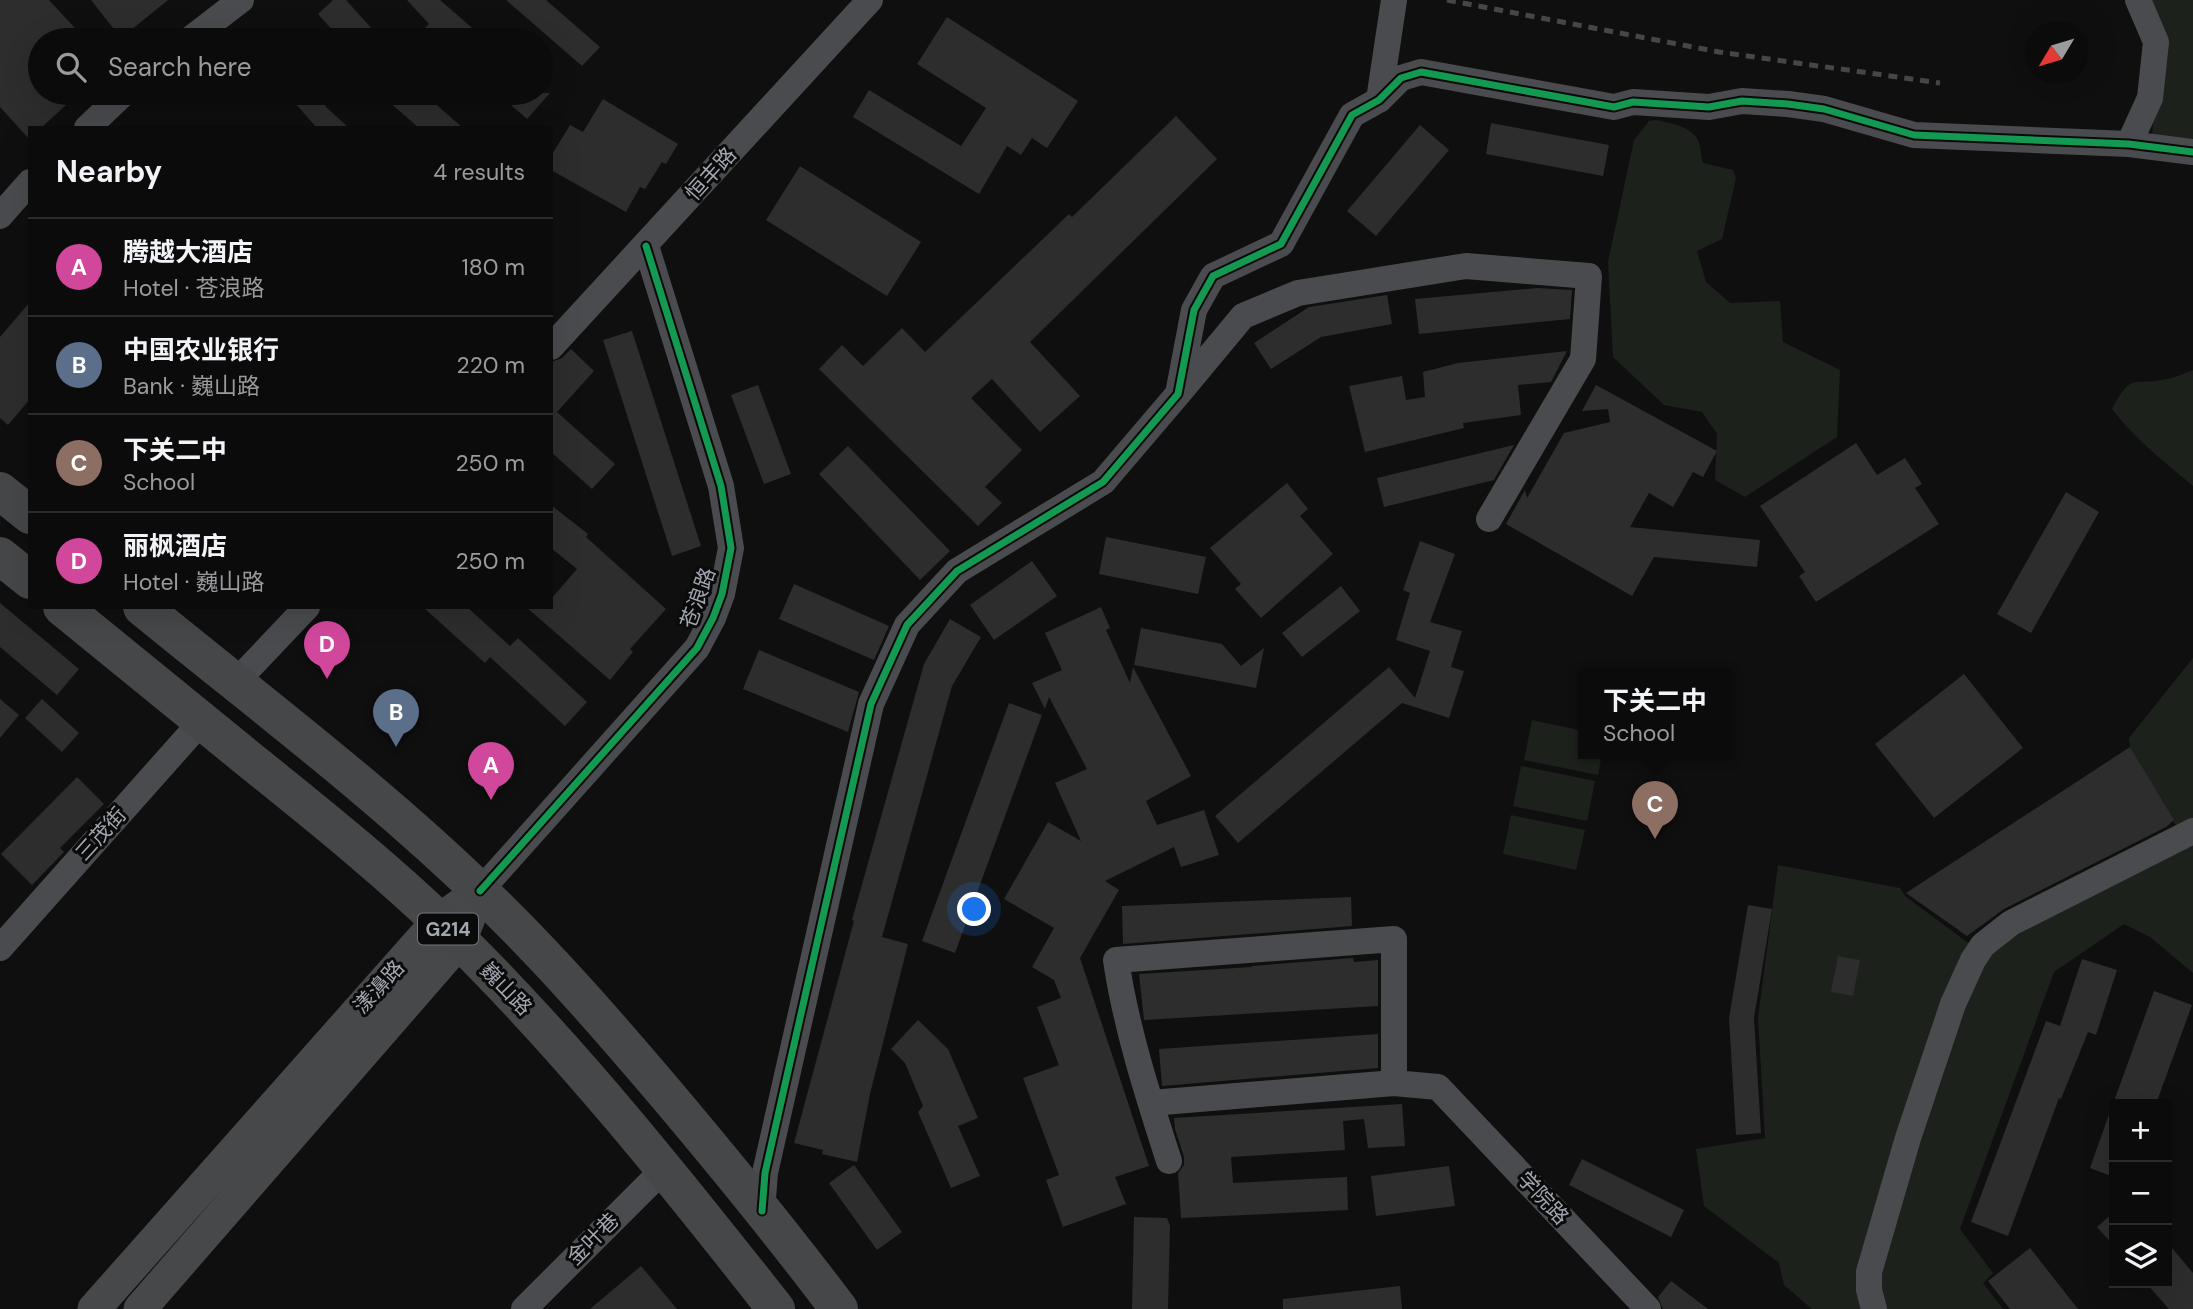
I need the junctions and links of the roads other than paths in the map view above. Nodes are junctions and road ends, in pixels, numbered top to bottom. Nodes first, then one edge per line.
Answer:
1 (242, 0) edge
2 (870, 0) edge
3 (1394, 0) edge
4 (2138, 0) edge
5 (205, 28) edge
6 (1379, 100) junction
7 (111, 105) edge
8 (89, 126) edge
9 (2129, 144) junction
10 (2193, 152) edge
11 (28, 184) edge
12 (0, 216) edge
13 (646, 246) junction
14 (553, 345) edge
15 (1178, 394) junction
16 (0, 491) edge
17 (28, 513) edge
18 (1489, 519) dead end
19 (0, 556) edge
20 (28, 578) edge
21 (64, 609) edge
22 (144, 609) edge
23 (305, 609) edge
24 (235, 683) junction
25 (202, 721) junction
26 (2193, 831) edge
27 (480, 891) junction
28 (449, 931) junction
29 (0, 948) edge
30 (1394, 1083) junction
31 (1151, 1103) junction
32 (1169, 1161) dead end
33 (663, 1170) junction
34 (762, 1210) junction
35 (94, 1309) edge
36 (140, 1309) edge
37 (523, 1309) edge
38 (776, 1309) edge
39 (839, 1309) edge
40 (1648, 1309) edge
41 (1874, 1309) edge

1 - 5 street
2 - 13 street, 恒丰路
3 - 6 street
4 - 9 street
6 - 9 street
6 - 15 street
7 - 8 street
9 - 10 street
11 - 12 street
13 - 14 street, 恒丰路
13 - 27 street, 苍浪路
15 - 18 street
15 - 34 street
16 - 17 highway
19 - 20 highway
21 - 25 highway, 巍山路 / G214
22 - 24 highway, G214
23 - 24 street
24 - 27 highway, G214
25 - 28 highway, 巍山路 / G214
25 - 29 street, 三茂街
26 - 41 street
27 - 28 main road, 漾濞路
27 - 34 highway, G214
28 - 33 highway, 巍山路 / G214
28 - 35 main road, 漾濞路
28 - 36 main road, 漾濞路
30 - 31 street
30 - 31 street
30 - 40 street, 学院路
31 - 32 street
33 - 37 street, 金叶巷
33 - 38 highway, 巍山路 / G214
34 - 39 highway, G214

